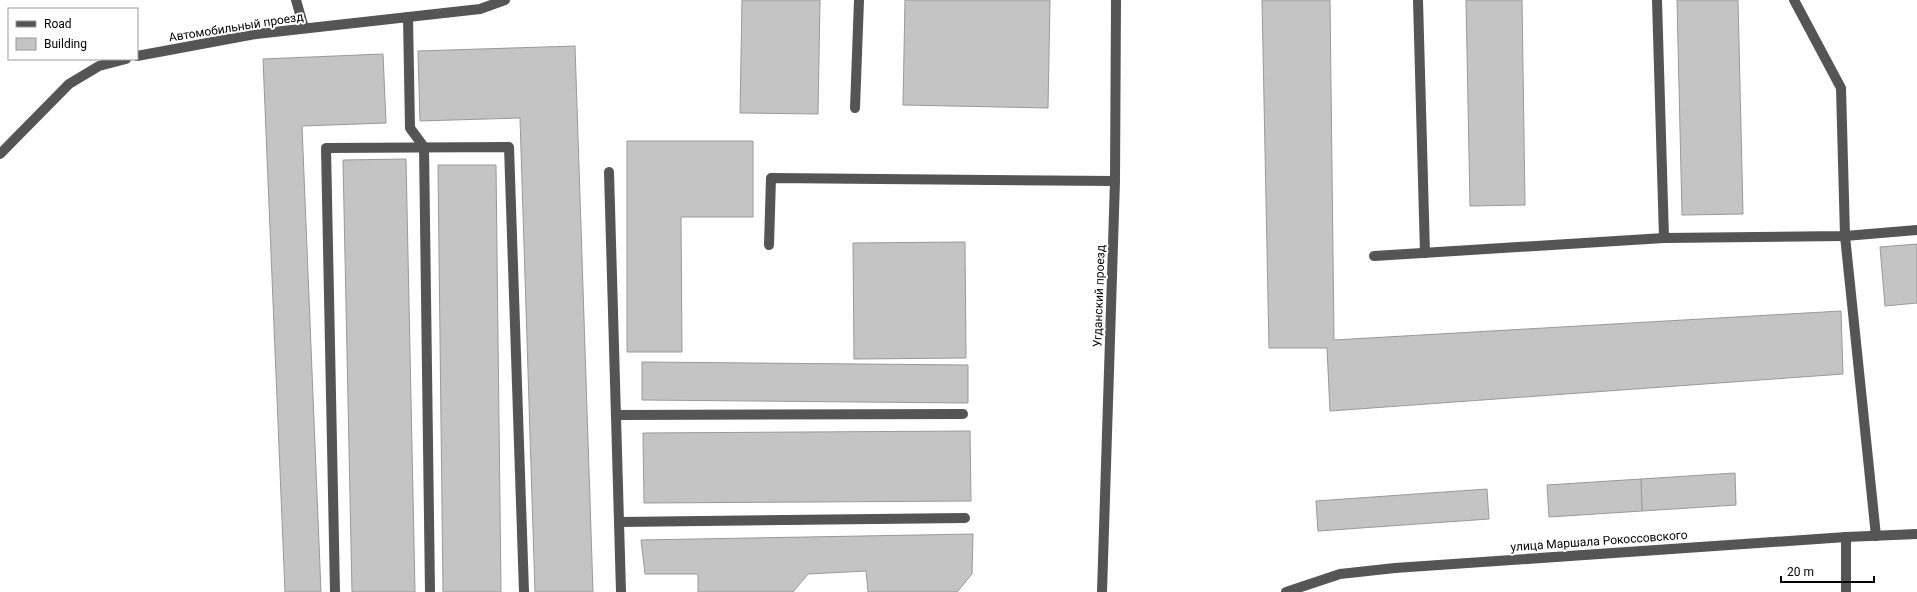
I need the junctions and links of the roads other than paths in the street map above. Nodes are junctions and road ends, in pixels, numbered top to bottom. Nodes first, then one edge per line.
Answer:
1 (296, 0) edge
2 (505, 0) edge
3 (859, 0) edge
4 (1116, 0) edge
5 (1418, 0) edge
6 (1657, 0) edge
7 (1794, 0) edge
8 (408, 17) junction
9 (304, 28) junction
10 (138, 56) edge
11 (122, 60) edge
12 (855, 108) dead end
13 (424, 148) junction
14 (0, 154) edge
15 (609, 172) dead end
16 (1116, 181) junction
17 (1917, 230) edge
18 (1845, 236) junction
19 (1664, 238) junction
20 (769, 246) dead end
21 (1425, 253) junction
22 (1374, 256) dead end
23 (964, 414) dead end
24 (616, 415) junction
25 (965, 518) dead end
26 (619, 522) junction
27 (1917, 534) edge
28 (1876, 536) junction
29 (1846, 537) junction
30 (335, 592) edge
31 (430, 592) edge
32 (524, 592) edge
33 (621, 592) edge
34 (1102, 592) edge
35 (1286, 592) edge
36 (1846, 592) edge

1 - 9 street
2 - 8 street, Автомобильный проезд
3 - 12 street
4 - 16 street, Угданский проезд
5 - 21 street
6 - 19 street
7 - 18 street
8 - 9 street, Автомобильный проезд
8 - 13 street
9 - 10 street, Автомобильный проезд
11 - 14 street
13 - 30 street
13 - 31 street
13 - 32 street
15 - 24 street
16 - 20 street
16 - 34 street, Угданский проезд
17 - 18 street
18 - 19 street
18 - 28 street
19 - 21 street
21 - 22 street
23 - 24 street
24 - 26 street
25 - 26 street
26 - 33 street
27 - 28 street, улица Маршала Рокоссовского
28 - 29 street, улица Маршала Рокоссовского
29 - 35 street, улица Маршала Рокоссовского
29 - 36 street

